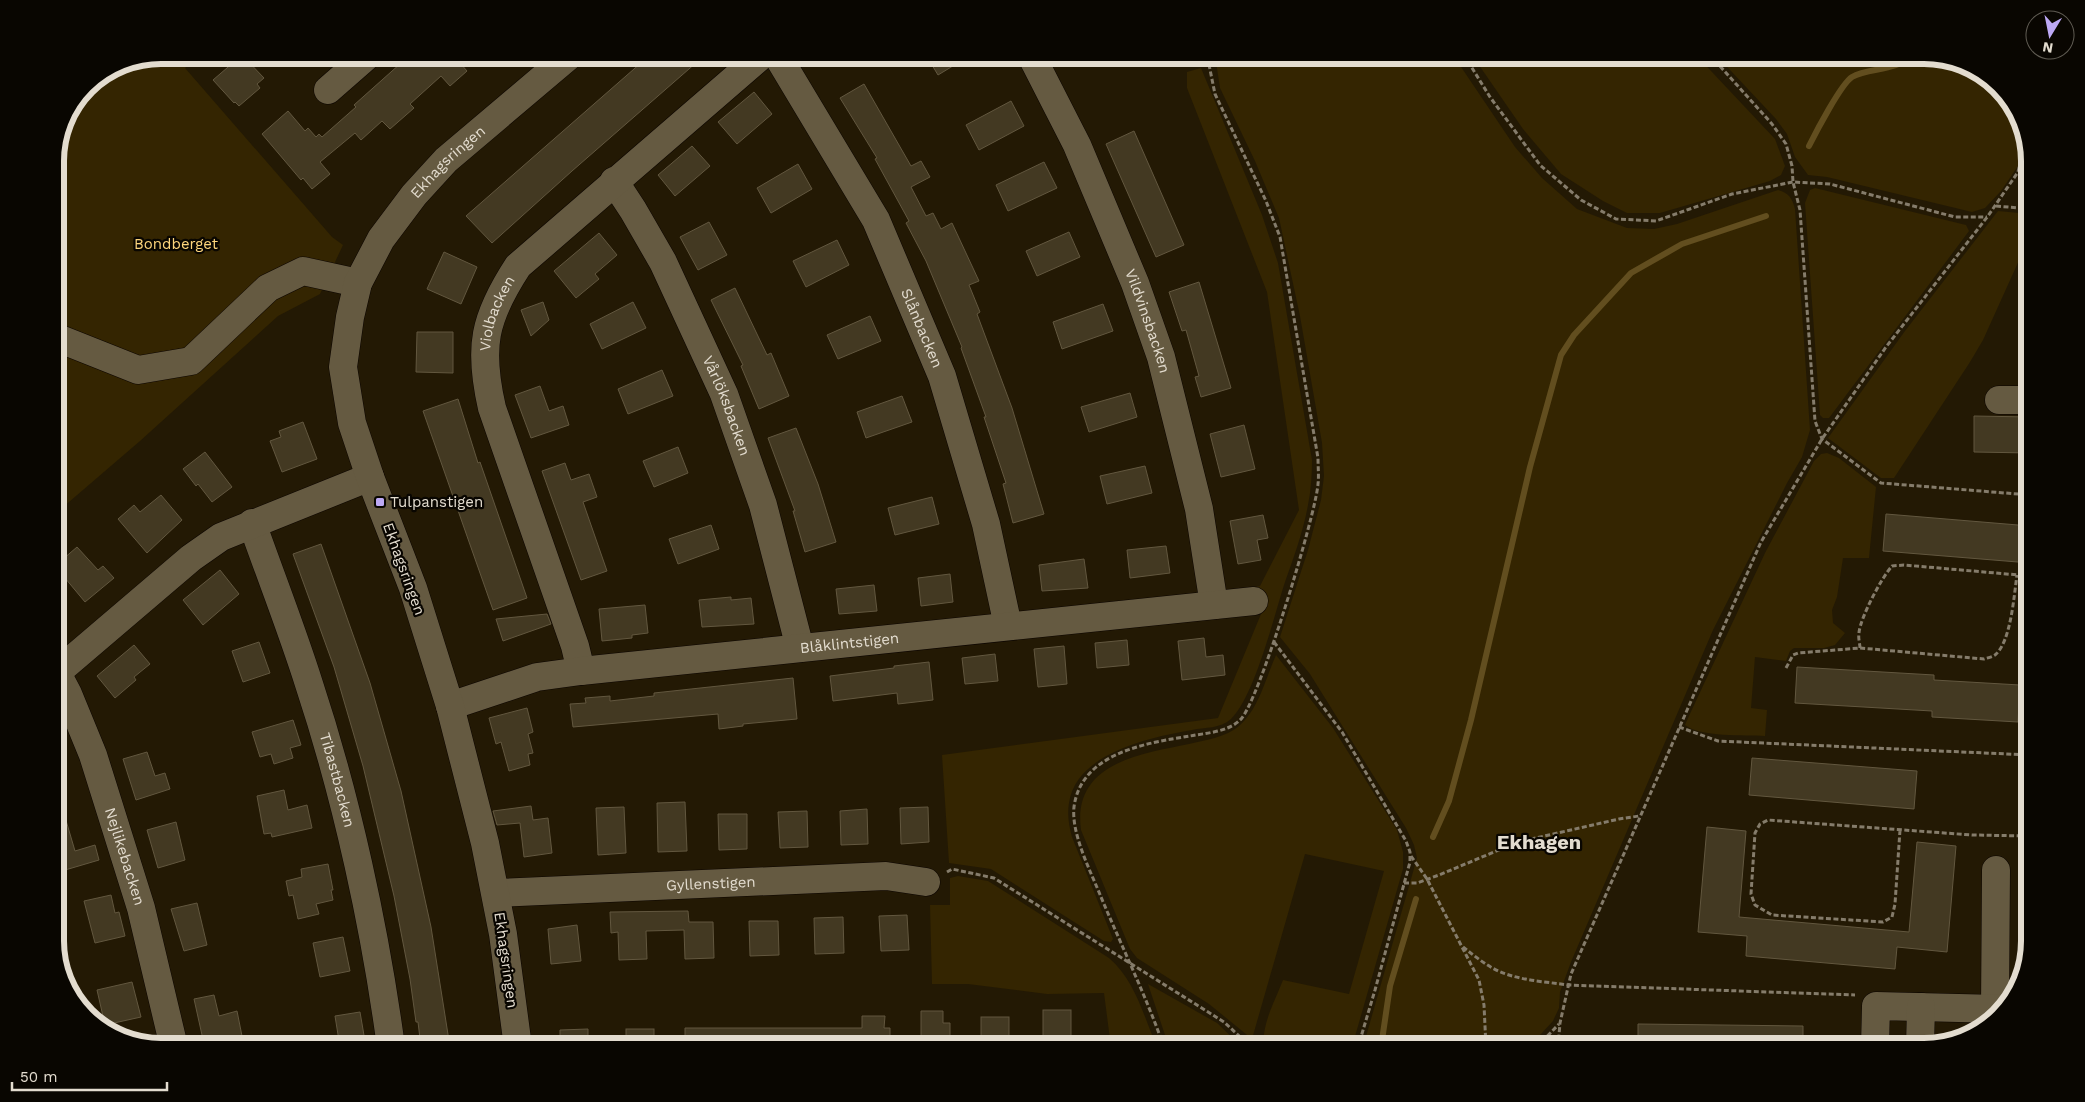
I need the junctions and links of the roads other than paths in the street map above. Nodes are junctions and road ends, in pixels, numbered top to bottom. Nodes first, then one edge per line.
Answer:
1 (358, 64) edge
2 (559, 64) edge
3 (751, 64) edge
4 (782, 64) edge
5 (1036, 64) edge
6 (328, 90) dead end
7 (614, 181) junction
8 (358, 283) junction
9 (64, 340) edge
10 (1998, 400) dead end
11 (2021, 400) edge
12 (370, 477) junction
13 (252, 523) junction
14 (1214, 605) junction
15 (1264, 608) road end
16 (1008, 626) junction
17 (800, 648) junction
18 (64, 666) edge
19 (580, 671) junction
20 (64, 687) edge
21 (450, 706) junction
22 (1996, 870) dead end
23 (926, 882) road end
24 (496, 893) junction
25 (1997, 1005) edge
26 (1920, 1008) junction
27 (1993, 1009) edge
28 (172, 1038) edge
29 (389, 1038) edge
30 (517, 1038) edge
31 (1875, 1038) edge
32 (1920, 1038) edge

1 - 6 street
2 - 8 street, Ekhagsringen
3 - 7 street, Violbacken
4 - 16 street, Slånbacken
5 - 14 street, Vildvinsbacken
7 - 17 street, Vårlöksbacken
7 - 19 street, Violbacken
8 - 9 street
8 - 12 street, Ekhagsringen
10 - 11 street
12 - 13 street
12 - 21 street, Ekhagsringen
13 - 18 street
13 - 29 street, Tibastbacken
14 - 15 street, Blåklintstigen
14 - 16 street, Blåklintstigen
16 - 17 street, Blåklintstigen
17 - 19 street, Blåklintstigen
19 - 21 street, Blåklintstigen
20 - 28 street, Nejlikebacken
21 - 24 street, Ekhagsringen
22 - 25 street
23 - 24 street, Gyllenstigen
24 - 30 street, Ekhagsringen
26 - 27 street
26 - 31 street
26 - 32 street

